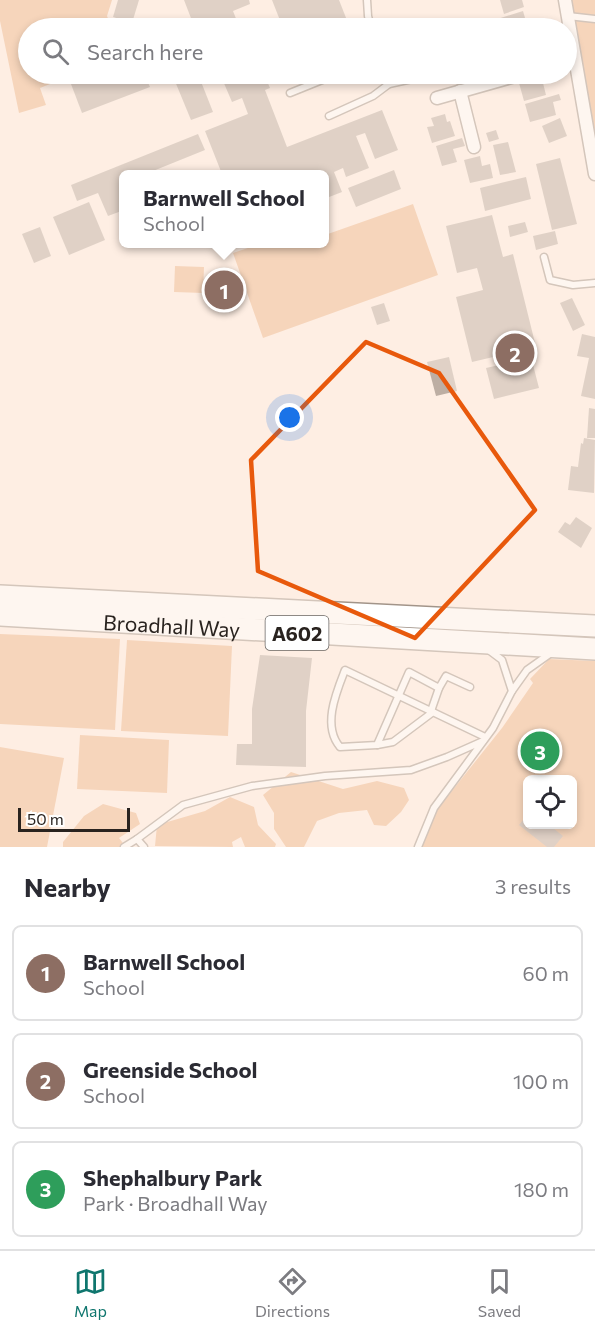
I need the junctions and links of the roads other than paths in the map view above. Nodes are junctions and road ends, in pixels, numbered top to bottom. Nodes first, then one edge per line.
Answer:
1 (367, 0) edge
2 (566, 0) edge
3 (567, 16) joint
4 (369, 18) edge
5 (595, 19) edge
6 (313, 84) edge
7 (389, 84) edge
8 (486, 84) edge
9 (576, 84) edge
10 (460, 91) junction
11 (290, 93) dead end
12 (437, 98) dead end
13 (329, 116) dead end
14 (474, 147) dead end
15 (595, 174) edge
16 (544, 257) dead end
17 (595, 283) edge
18 (0, 596) edge
19 (0, 615) edge
20 (595, 626) edge
21 (470, 642) junction
22 (559, 648) junction
23 (595, 649) edge
24 (470, 687) dead end
25 (439, 688) junction
26 (512, 692) junction
27 (398, 695) junction
28 (432, 712) junction
29 (484, 739) junction
30 (377, 745) junction
31 (137, 839) junction
32 (124, 847) edge
33 (144, 847) edge
34 (418, 847) edge

1 - 4 lane
2 - 3 street
3 - 5 lane
6 - 11 lane
7 - 13 lane
8 - 10 street
9 - 15 street
10 - 12 street
10 - 14 street
16 - 17 lane
18 - 20 highway, Broadhall Way / A602
19 - 21 highway, Broadhall Way / A602
21 - 22 highway, Broadhall Way / A602
21 - 26 lane
22 - 23 highway, Broadhall Way / A602
22 - 26 lane
24 - 25 lane
25 - 27 lane
25 - 28 lane
26 - 29 lane
27 - 28 lane
27 - 30 lane
27 - 30 lane
28 - 29 lane
28 - 30 lane
29 - 31 lane
29 - 34 lane
31 - 32 lane
31 - 33 lane

